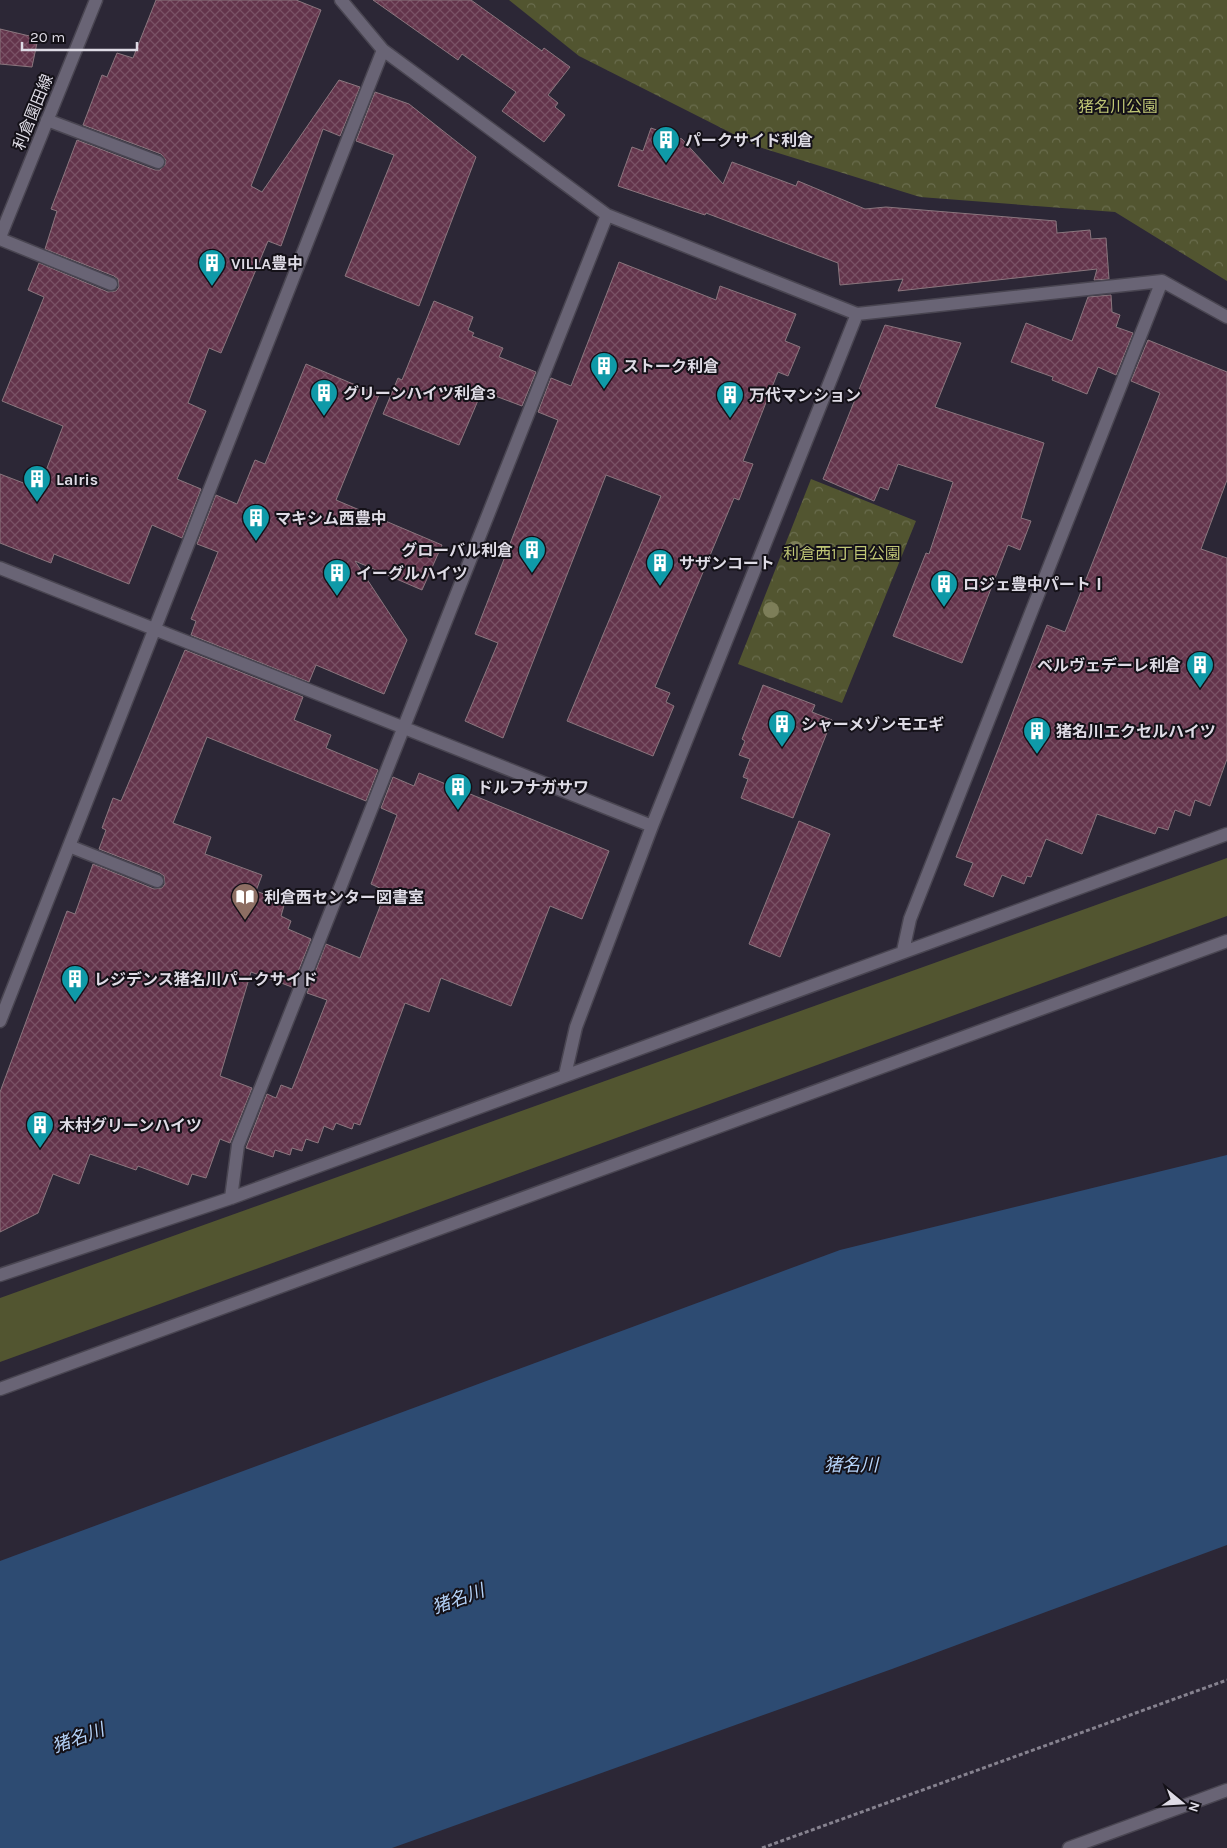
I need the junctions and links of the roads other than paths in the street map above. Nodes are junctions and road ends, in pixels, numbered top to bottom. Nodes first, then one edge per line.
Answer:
1 (96, 0) edge
2 (341, 0) edge
3 (383, 50) junction
4 (47, 120) junction
5 (158, 162) dead end
6 (608, 215) junction
7 (0, 238) edge
8 (1162, 281) junction
9 (111, 284) dead end
10 (857, 314) junction
11 (1227, 317) edge
12 (0, 568) edge
13 (155, 630) junction
14 (404, 726) junction
15 (652, 826) junction
16 (1227, 834) edge
17 (69, 846) junction
18 (157, 881) dead end
19 (1227, 942) edge
20 (904, 951) junction
21 (0, 1021) edge
22 (565, 1075) junction
23 (231, 1198) junction
24 (0, 1275) edge
25 (0, 1389) edge
26 (1227, 1790) edge
27 (1069, 1848) edge

1 - 4 street, 利倉園田線
2 - 3 street
3 - 6 street
3 - 13 street
4 - 5 street
4 - 7 street, 利倉園田線
6 - 10 street
6 - 14 street
7 - 9 street
8 - 10 street
8 - 11 street
8 - 20 street
10 - 15 street
12 - 13 street
13 - 14 street
13 - 17 street
14 - 15 street
14 - 23 street
15 - 22 street
16 - 20 street
17 - 18 street
17 - 21 street
19 - 25 street
20 - 22 street
22 - 23 street
23 - 24 street
26 - 27 street

